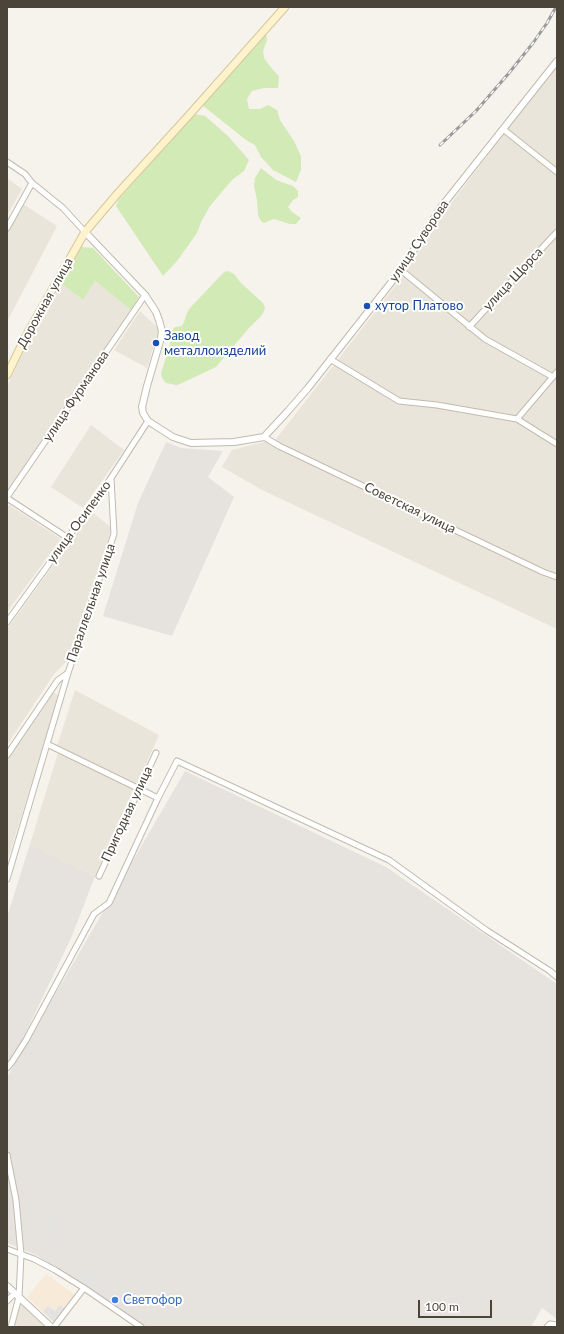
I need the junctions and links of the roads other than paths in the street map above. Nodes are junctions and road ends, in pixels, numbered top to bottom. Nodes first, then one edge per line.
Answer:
1 (285, 7) edge
2 (557, 61) edge
3 (503, 129) junction
4 (7, 162) edge
5 (557, 172) edge
6 (32, 184) junction
7 (7, 228) edge
8 (86, 232) junction
9 (557, 232) edge
10 (401, 270) junction
11 (145, 295) junction
12 (469, 327) junction
13 (330, 359) junction
14 (557, 372) edge
15 (7, 375) edge
16 (553, 377) junction
17 (517, 419) junction
18 (148, 421) junction
19 (264, 437) junction
20 (557, 444) edge
21 (111, 478) junction
22 (7, 497) edge
23 (68, 538) junction
24 (557, 577) edge
25 (7, 622) edge
26 (68, 673) junction
27 (47, 744) junction
28 (156, 753) dead end
29 (7, 755) edge
30 (139, 788) junction
31 (158, 798) junction
32 (99, 876) dead end
33 (7, 879) edge
34 (557, 976) edge
35 (7, 1068) edge
36 (7, 1155) edge
37 (7, 1249) edge
38 (21, 1254) junction
39 (7, 1286) edge
40 (84, 1288) junction
41 (17, 1295) junction
42 (7, 1301) edge
43 (557, 1325) edge
44 (11, 1327) edge
45 (53, 1327) edge
46 (141, 1327) edge
47 (547, 1327) edge

1 - 8 main road, Дорожная улица
2 - 3 street, улица Суворова
3 - 5 street
3 - 10 street, улица Суворова
4 - 6 street
6 - 7 street
6 - 8 street
8 - 11 street
8 - 15 main road, Дорожная улица
9 - 12 street, улица Щорса
10 - 12 street
10 - 13 street, улица Суворова
11 - 18 street
11 - 22 street, улица Фурманова
12 - 16 street
13 - 17 street
13 - 19 street, улица Суворова
14 - 16 street
16 - 17 street
17 - 20 street
18 - 19 street
18 - 21 street, улица Осипенко
19 - 24 street, Советская улица
21 - 23 street, улица Осипенко
21 - 26 street, Параллельная улица
22 - 23 street
23 - 25 street, улица Осипенко
26 - 27 street
26 - 29 street, Параллельная улица
27 - 30 street
27 - 33 street
28 - 30 street, Пригодная улица
30 - 31 street
30 - 32 street, Пригодная улица
31 - 34 street
31 - 35 street
36 - 38 street
37 - 38 street
38 - 40 street
38 - 41 street
39 - 41 street
40 - 45 street
40 - 46 street
41 - 42 street
41 - 44 street
41 - 45 street
43 - 47 street

